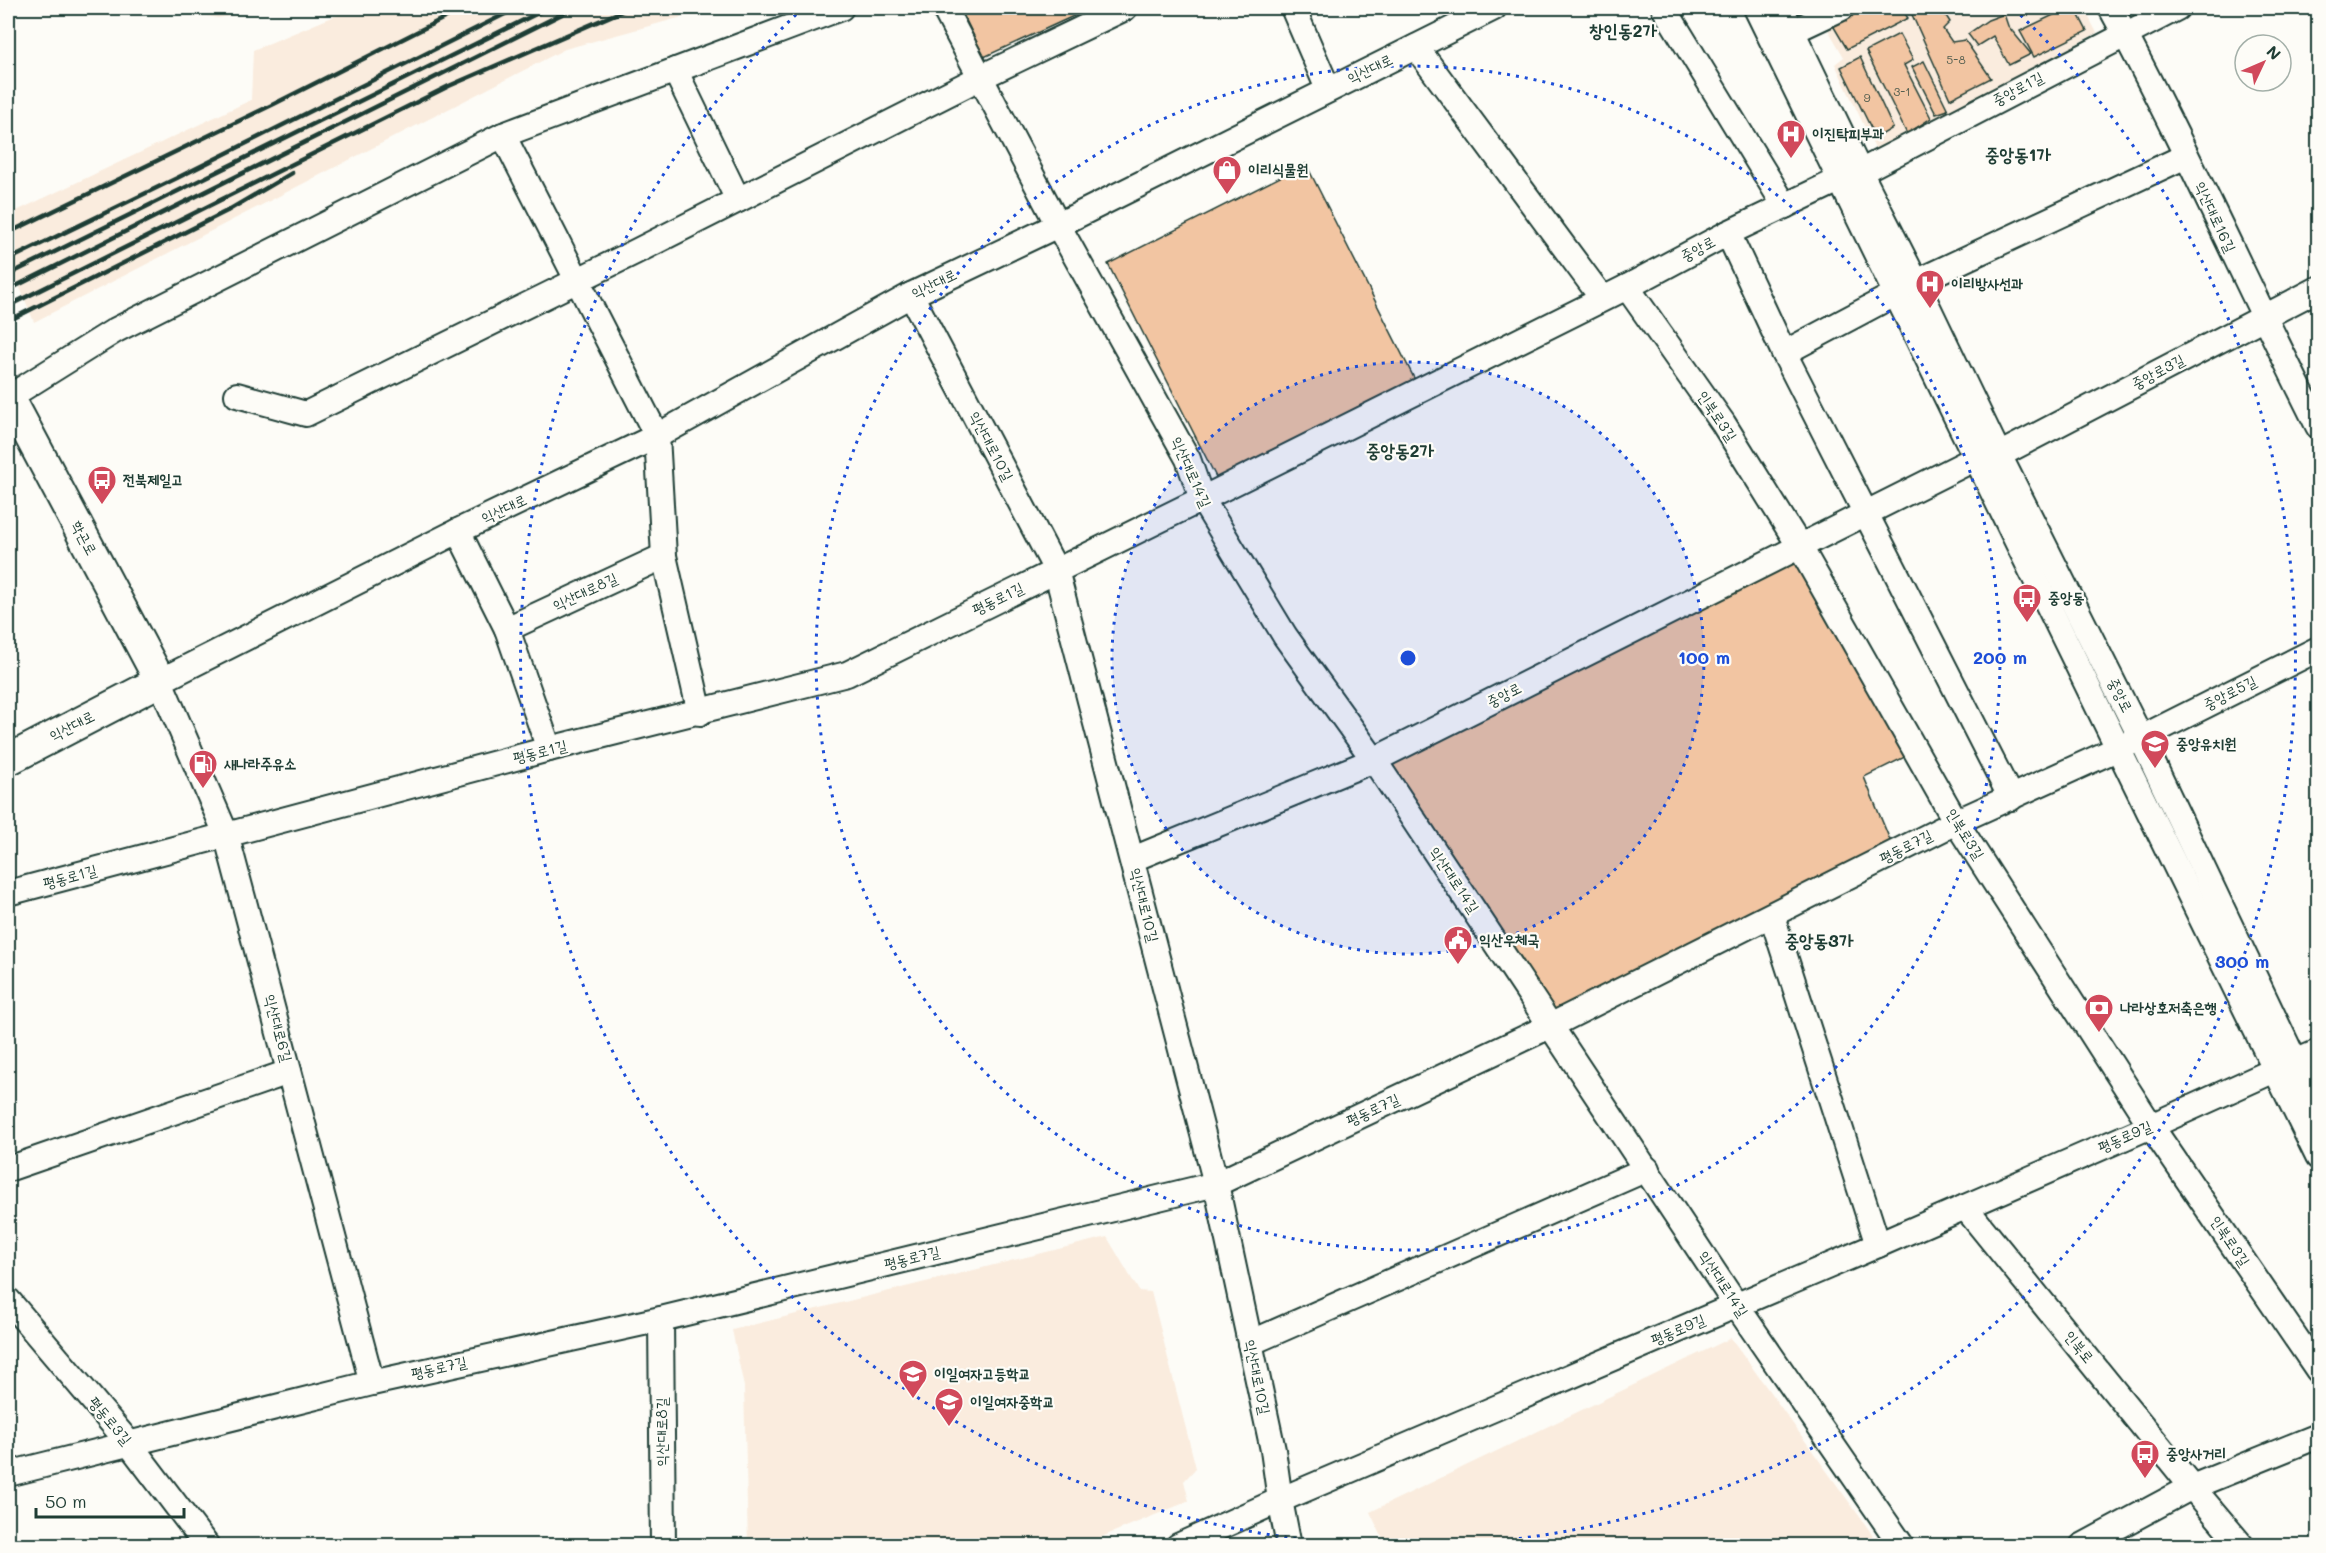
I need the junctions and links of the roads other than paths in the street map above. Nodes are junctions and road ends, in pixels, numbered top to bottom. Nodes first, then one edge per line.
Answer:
1 (841, 8) edge
2 (944, 8) edge
3 (1125, 8) edge
4 (1293, 8) edge
5 (1494, 8) edge
6 (1664, 8) edge
7 (1756, 8) edge
8 (1780, 8) edge
9 (1842, 8) edge
10 (2111, 8) edge
11 (2177, 8) edge
12 (1457, 16) edge
13 (1791, 32) junction
14 (2125, 33) junction
15 (1416, 47) junction
16 (675, 70) junction
17 (981, 77) junction
18 (1328, 89) junction
19 (503, 135) junction
20 (2186, 156) junction
21 (1849, 176) junction
22 (738, 200) junction
23 (1785, 206) junction
24 (1058, 225) junction
25 (1728, 233) junction
26 (577, 279) junction
27 (1627, 287) junction
28 (1906, 287) junction
29 (2319, 289) edge
30 (911, 295) junction
31 (1602, 298) junction
32 (2263, 317) junction
33 (1784, 353) junction
34 (237, 395) dead end
35 (8, 396) edge
36 (2319, 426) edge
37 (657, 436) junction
38 (1988, 457) junction
39 (1202, 500) junction
40 (1868, 513) junction
41 (458, 531) junction
42 (1800, 547) junction
43 (664, 556) junction
44 (1056, 570) junction
45 (507, 629) junction
46 (2319, 649) edge
47 (160, 681) junction
48 (700, 713) junction
49 (2130, 743) junction
50 (549, 749) junction
51 (8, 760) edge
52 (1374, 760) junction
53 (2011, 798) junction
54 (1956, 822) junction
55 (226, 834) junction
56 (1132, 859) junction
57 (8, 893) edge
58 (1772, 915) junction
59 (1552, 1025) junction
60 (2319, 1052) edge
61 (2286, 1065) junction
62 (289, 1072) junction
63 (2319, 1110) edge
64 (2151, 1126) junction
65 (2319, 1157) edge
66 (8, 1169) edge
67 (1647, 1169) junction
68 (1216, 1184) junction
69 (1965, 1207) junction
70 (1878, 1245) junction
71 (8, 1300) edge
72 (1736, 1305) junction
73 (662, 1319) junction
74 (1250, 1343) junction
75 (2319, 1370) edge
76 (372, 1383) junction
77 (2318, 1436) edge
78 (128, 1442) junction
79 (8, 1474) edge
80 (2192, 1487) junction
81 (1280, 1500) junction
82 (207, 1545) edge
83 (663, 1545) edge
84 (1178, 1545) edge
85 (1289, 1545) edge
86 (1902, 1545) edge
87 (2082, 1545) edge
88 (2242, 1545) edge

1 - 16 street
2 - 17 street, 익산대로14길
3 - 17 street
4 - 18 street
5 - 12 street, 익산대로
6 - 23 street
7 - 21 street, 중앙로
8 - 13 street, 중앙로
9 - 13 street
10 - 14 street, 익산대로16길
11 - 14 street, 중앙로1길
12 - 15 street, 익산대로
13 - 21 street, 중앙로
14 - 20 street, 익산대로16길
14 - 21 street, 중앙로1길
15 - 18 street, 익산대로
15 - 31 street
16 - 19 street
16 - 22 street
17 - 22 street
17 - 24 street, 익산대로14길
18 - 24 street, 익산대로
19 - 26 street
19 - 35 street
20 - 28 street
20 - 32 street, 익산대로16길
21 - 23 street, 중앙로
21 - 28 street, 중앙로
22 - 26 street
23 - 25 street, 중앙로
24 - 30 street, 익산대로
24 - 39 street, 익산대로14길
25 - 27 street, 중앙로
25 - 33 street, 중앙로
26 - 34 street
26 - 37 street
27 - 31 street, 중앙로
27 - 42 street, 인북로3길
28 - 33 street
28 - 38 street, 중앙로
29 - 32 street, 중앙로3길
30 - 37 street, 익산대로
30 - 44 street, 익산대로10길
31 - 39 street, 중앙로
32 - 36 street, 익산대로16길
32 - 38 street, 중앙로3길
33 - 40 street, 중앙로
35 - 47 main road, 학곤로
37 - 41 street, 익산대로
37 - 43 street
38 - 40 street, 중앙로
38 - 49 street, 중앙로
39 - 44 street, 중앙로
39 - 52 street, 익산대로14길
40 - 42 street, 중앙로
40 - 53 street, 중앙로
41 - 45 street
41 - 47 street, 익산대로
42 - 52 street, 중앙로
42 - 54 street, 인북로3길
43 - 45 street, 익산대로8길
43 - 48 street
44 - 48 street, 평동로1길
44 - 56 street, 익산대로10길
45 - 50 street
46 - 49 street, 중앙로5길
47 - 51 main road, 익산대로
47 - 55 street, 익산대로6길
48 - 50 street, 평동로1길
49 - 53 street, 평동로7길
49 - 61 street, 중앙로
50 - 55 street, 평동로1길
52 - 56 street, 중앙로
52 - 59 street, 익산대로14길
53 - 54 street, 평동로7길
54 - 58 street, 평동로7길
54 - 64 street, 인북로3길
55 - 57 street, 평동로1길
55 - 62 street, 익산대로6길
56 - 68 street, 익산대로10길
58 - 59 street, 평동로7길
58 - 70 street
59 - 67 street, 익산대로14길
59 - 68 street, 평동로7길
60 - 61 street, 평동로9길
61 - 63 street, 중앙로
61 - 64 street, 평동로9길
61 - 65 street, 중앙로
62 - 66 street
62 - 76 street, 익산대로6길
64 - 69 street, 평동로9길
64 - 75 street, 인북로3길
67 - 72 street, 익산대로14길
67 - 74 street
68 - 73 street, 평동로7길
68 - 74 street, 익산대로10길
69 - 70 street, 평동로9길
69 - 80 street, 인북로
70 - 72 street, 평동로9길
71 - 78 street, 평동로3길
72 - 81 street, 평동로9길
72 - 86 street, 익산대로14길
73 - 76 street, 평동로7길
73 - 83 street, 익산대로8길
74 - 81 street, 익산대로10길
76 - 78 street, 평동로7길
77 - 80 street
78 - 79 street, 평동로7길
78 - 82 street, 평동로3길
80 - 87 street
80 - 88 street, 인북로
81 - 84 street, 평동로9길
81 - 85 street, 익산대로10길

